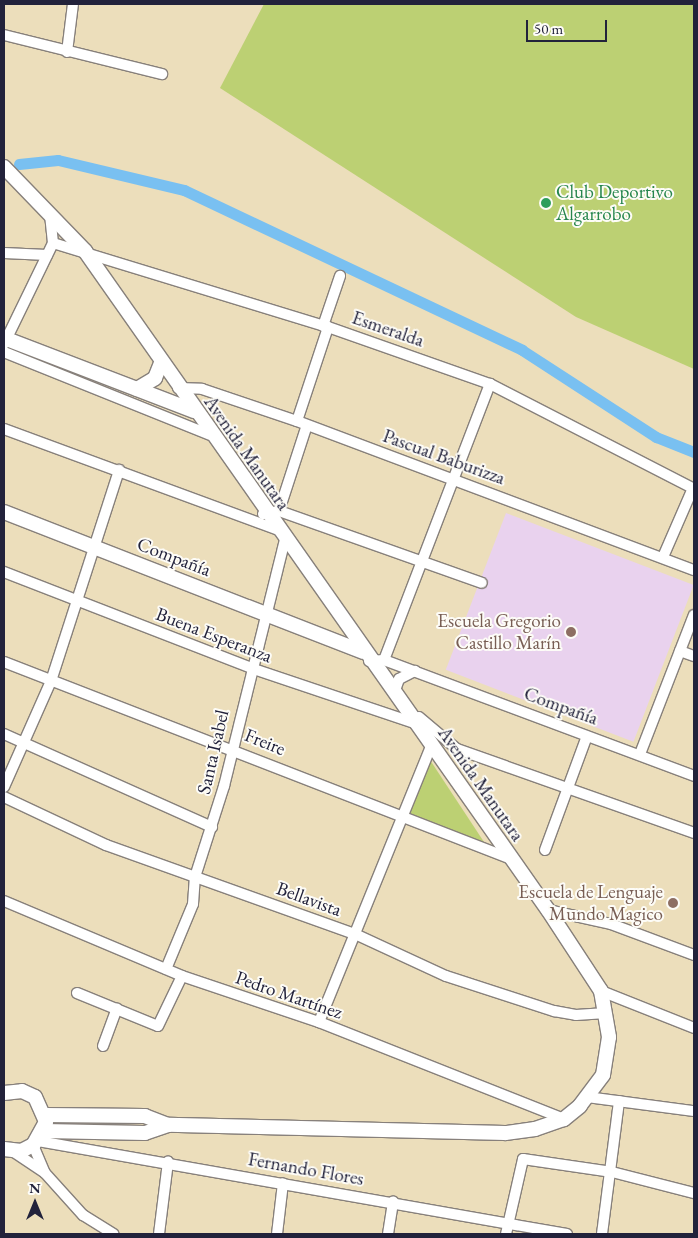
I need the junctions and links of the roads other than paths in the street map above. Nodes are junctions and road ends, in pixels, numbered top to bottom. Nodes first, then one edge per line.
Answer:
1 (73, 4) edge
2 (4, 35) edge
3 (67, 52) junction
4 (162, 74) dead end
5 (4, 167) edge
6 (48, 209) junction
7 (53, 242) junction
8 (85, 251) junction
9 (4, 253) edge
10 (47, 255) junction
11 (340, 276) dead end
12 (326, 326) junction
13 (4, 343) edge
14 (161, 363) junction
15 (490, 384) junction
16 (178, 388) junction
17 (137, 389) junction
18 (194, 411) junction
19 (297, 421) junction
20 (307, 425) junction
21 (4, 429) edge
22 (210, 434) junction
23 (119, 470) junction
24 (452, 480) junction
25 (693, 489) edge
26 (4, 512) edge
27 (273, 512) junction
28 (244, 514) junction
29 (282, 534) junction
30 (92, 546) junction
31 (664, 557) junction
32 (420, 560) junction
33 (694, 570) edge
34 (4, 572) edge
35 (482, 583) dead end
36 (78, 601) junction
37 (266, 612) junction
38 (694, 615) edge
39 (346, 627) junction
40 (330, 638) junction
41 (680, 651) junction
42 (366, 656) junction
43 (694, 656) edge
44 (384, 660) junction
45 (4, 662) edge
46 (251, 668) junction
47 (415, 671) junction
48 (52, 681) junction
49 (394, 693) junction
50 (414, 723) junction
51 (4, 734) edge
52 (587, 736) junction
53 (22, 743) junction
54 (431, 746) junction
55 (232, 748) junction
56 (640, 754) junction
57 (694, 776) edge
58 (4, 787) edge
59 (566, 788) junction
60 (4, 797) edge
61 (405, 818) junction
62 (212, 827) junction
63 (694, 833) edge
64 (545, 850) dead end
65 (511, 860) junction
66 (195, 877) junction
67 (4, 901) edge
68 (548, 910) junction
69 (355, 934) junction
70 (694, 954) edge
71 (166, 969) junction
72 (182, 976) junction
73 (601, 991) junction
74 (77, 993) dead end
75 (117, 1008) junction
76 (606, 1013) junction
77 (319, 1022) junction
78 (694, 1028) edge
79 (103, 1046) dead end
80 (5, 1090) edge
81 (587, 1097) junction
82 (619, 1100) junction
83 (694, 1111) edge
84 (45, 1115) junction
85 (564, 1119) junction
86 (168, 1125) junction
87 (39, 1139) junction
88 (9, 1151) edge
89 (168, 1162) junction
90 (612, 1172) junction
91 (45, 1173) junction
92 (283, 1183) junction
93 (694, 1193) edge
94 (393, 1201) junction
95 (507, 1229) edge
96 (113, 1234) edge
97 (158, 1234) edge
98 (277, 1234) edge
99 (388, 1234) edge
100 (567, 1234) edge
101 (602, 1234) edge

1 - 3 street
2 - 3 street
3 - 4 street
5 - 6 main road, Avenida Manutara
6 - 7 street
6 - 8 main road, Avenida Manutara
7 - 8 street, Esmeralda
7 - 10 street
8 - 12 street, Esmeralda
8 - 14 main road, Avenida Manutara
9 - 10 street
10 - 13 street
11 - 12 street
12 - 15 street, Esmeralda
12 - 19 street
13 - 17 main road
13 - 22 street
14 - 16 main road, Avenida Manutara
14 - 17 main road
15 - 24 street
15 - 25 street, Esmeralda
16 - 18 main road, Avenida Manutara
16 - 19 street, Pascual Baburizza
17 - 18 main road
18 - 22 main road, Avenida Manutara
19 - 20 street, Pascual Baburizza
20 - 24 street, Pascual Baburizza
20 - 27 street
21 - 23 street
22 - 27 main road, Avenida Manutara
23 - 28 street
23 - 30 street
24 - 31 street, Pascual Baburizza
24 - 32 street
25 - 31 street
26 - 30 main road, Compañía
27 - 28 street
27 - 29 main road, Avenida Manutara
27 - 32 street
28 - 29 street
29 - 37 street, Santa Isabel
29 - 39 main road, Avenida Manutara
30 - 36 street
30 - 37 main road, Compañía
31 - 33 street, Pascual Baburizza
32 - 35 street
32 - 44 street
34 - 36 street, Buena Esperanza
36 - 46 street, Buena Esperanza
36 - 48 street
37 - 40 main road, Compañía
37 - 46 street, Santa Isabel
38 - 41 street
39 - 40 main road
39 - 42 main road, Avenida Manutara
40 - 42 main road, Compañía
41 - 43 street
41 - 56 street
42 - 44 street, Compañía
42 - 49 main road, Avenida Manutara
44 - 47 street, Compañía
45 - 48 street, Freire
46 - 50 street, Buena Esperanza
46 - 55 street, Santa Isabel
47 - 49 street
47 - 52 street, Compañía
48 - 53 street
48 - 55 street, Freire
49 - 50 main road, Avenida Manutara
49 - 59 street
50 - 54 main road, Avenida Manutara
51 - 53 street
52 - 56 street, Compañía
52 - 59 street
53 - 58 street
53 - 62 street
54 - 61 street
54 - 65 main road, Avenida Manutara
55 - 61 street, Freire
55 - 62 street, Santa Isabel
56 - 57 street, Compañía
59 - 63 street
59 - 64 street
60 - 66 street, Bellavista
61 - 65 street, Freire
61 - 69 street
62 - 66 street, Santa Isabel
65 - 68 main road, Avenida Manutara
66 - 69 street, Bellavista
66 - 71 street, Santa Isabel
67 - 71 street, Pedro Martínez
68 - 70 street
68 - 73 main road, Avenida Manutara
69 - 76 street, Bellavista
69 - 77 street
71 - 72 street, Pedro Martínez
72 - 75 street
72 - 77 street, Pedro Martínez
73 - 76 main road, Avenida Manutara
73 - 78 street
74 - 75 street
75 - 79 street
76 - 81 main road, Avenida Manutara
77 - 85 street, Pedro Martínez
80 - 84 main road
81 - 82 street
81 - 85 main road, Avenida Manutara
82 - 83 street
82 - 90 street
84 - 86 main road, Avenida Manutara
84 - 87 main road
85 - 86 main road, Avenida Manutara
86 - 87 main road, Avenida Manutara
87 - 88 main road, Avenida Manutara
87 - 89 street, Fernando Flores
87 - 91 street
88 - 91 street
89 - 92 street, Fernando Flores
89 - 97 street
90 - 93 street
90 - 95 street
90 - 101 street
91 - 96 street
92 - 94 street, Fernando Flores
92 - 98 street
94 - 95 street, Fernando Flores
94 - 99 street
95 - 100 street, Fernando Flores

